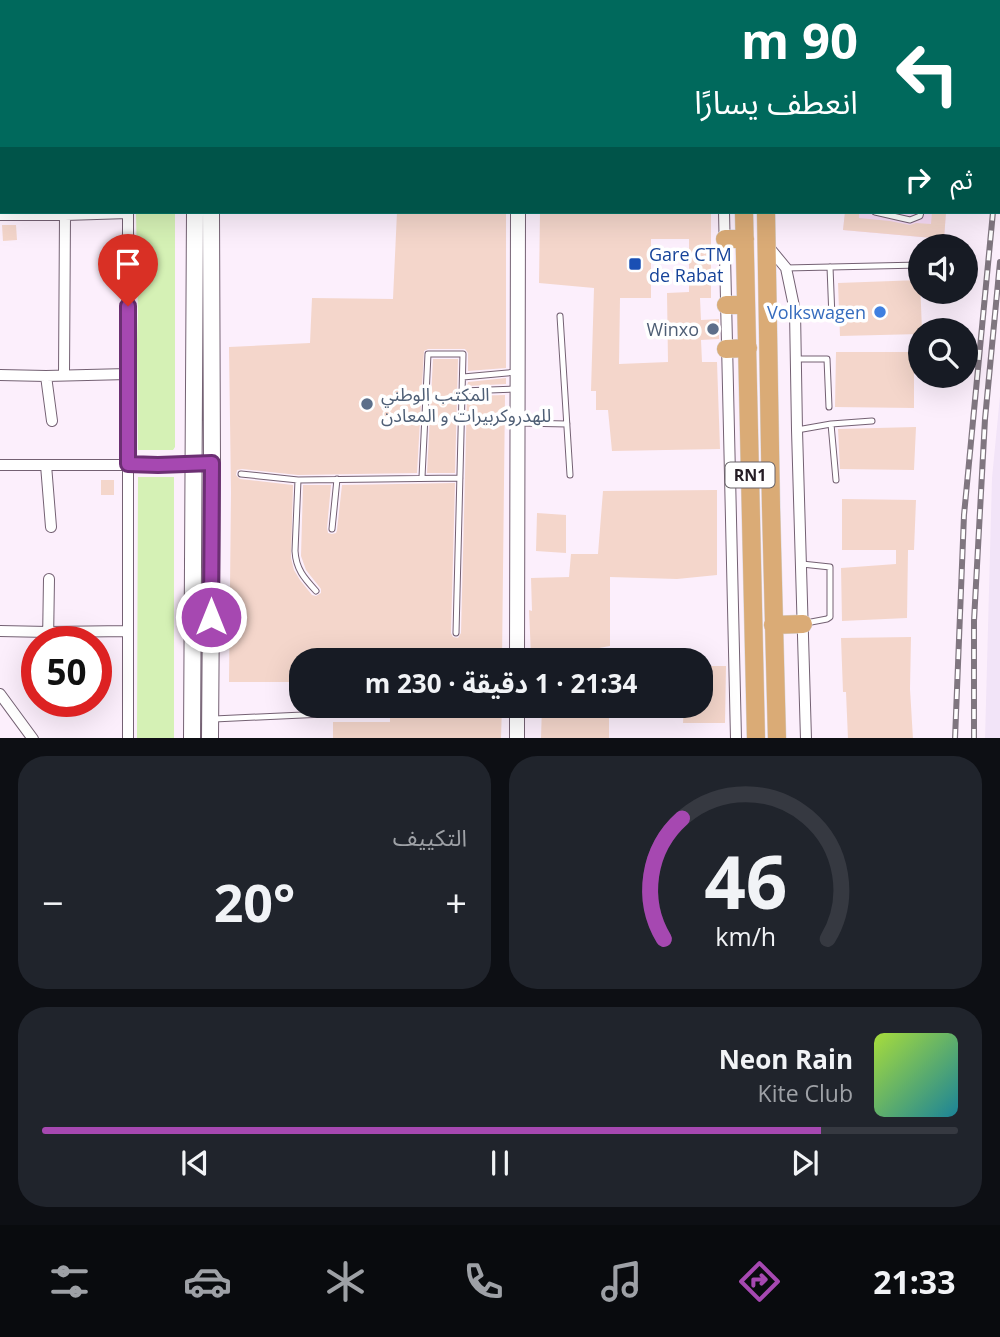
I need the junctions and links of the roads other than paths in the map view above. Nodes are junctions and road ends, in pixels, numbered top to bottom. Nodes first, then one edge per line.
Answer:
1 (86, 214) edge
2 (128, 214) edge
3 (195, 214) edge
4 (211, 214) edge
5 (518, 214) edge
6 (724, 214) edge
7 (744, 214) edge
8 (766, 214) edge
9 (884, 214) edge
10 (920, 214) edge
11 (0, 215) edge
12 (65, 215) junction
13 (725, 239) junction
14 (745, 239) junction
15 (767, 245) junction
16 (908, 265) edge
17 (830, 267) junction
18 (786, 268) junction
19 (726, 305) junction
20 (746, 305) junction
21 (560, 316) dead end
22 (832, 318) dead end
23 (748, 348) junction
24 (726, 349) junction
25 (796, 359) junction
26 (517, 372) junction
27 (128, 374) junction
28 (0, 375) edge
29 (64, 375) junction
30 (46, 376) junction
31 (463, 377) junction
32 (517, 389) junction
33 (462, 391) junction
34 (829, 407) dead end
35 (52, 421) dead end
36 (872, 421) dead end
37 (517, 423) junction
38 (567, 424) junction
39 (831, 424) junction
40 (797, 430) junction
41 (212, 463) junction
42 (128, 464) junction
43 (194, 464) junction
44 (0, 465) edge
45 (46, 465) junction
46 (241, 474) dead end
47 (570, 475) dead end
48 (422, 477) junction
49 (460, 478) junction
50 (337, 479) junction
51 (298, 480) junction
52 (836, 480) dead end
53 (51, 527) dead end
54 (331, 529) dead end
55 (802, 564) junction
56 (49, 579) dead end
57 (316, 591) dead end
58 (803, 624) junction
59 (774, 625) junction
60 (48, 626) edge
61 (0, 631) edge
62 (128, 631) junction
63 (112, 632) edge
64 (456, 633) dead end
65 (21, 634) edge
66 (517, 648) edge
67 (1, 697) edge
68 (289, 716) edge
69 (517, 718) edge
70 (211, 719) junction
71 (33, 738) edge
72 (128, 738) edge
73 (192, 738) edge
74 (210, 738) edge
75 (517, 738) edge
76 (736, 738) edge
77 (756, 738) edge
78 (777, 738) edge
79 (806, 738) edge

1 - 12 street
2 - 27 street
3 - 43 main road
4 - 41 main road
5 - 26 street
6 - 13 street
7 - 14 main road, RN1
8 - 15 main road, RN1
9 - 10 lane
11 - 12 street
12 - 29 street
13 - 14 main road
13 - 19 street
14 - 20 main road, RN1
15 - 18 street
15 - 59 main road, RN1
16 - 17 lane
17 - 18 lane
17 - 22 lane
18 - 25 street
19 - 20 main road
19 - 24 street
20 - 23 main road, RN1
21 - 38 lane
23 - 24 main road
23 - 77 main road, RN1
24 - 76 street
25 - 34 lane
25 - 40 street
26 - 31 lane
26 - 32 street
27 - 29 street
27 - 42 street
28 - 30 street
29 - 30 street
30 - 35 street
31 - 33 lane
31 - 48 lane
32 - 33 lane
32 - 37 street
33 - 49 lane
36 - 39 lane
37 - 38 lane
37 - 66 street
38 - 47 lane
39 - 40 lane
39 - 52 lane
40 - 55 street
41 - 43 street
41 - 70 main road
42 - 43 street
42 - 45 street
42 - 62 street
43 - 73 main road
44 - 45 street
45 - 53 street
46 - 51 lane
48 - 49 lane
48 - 50 lane
49 - 64 lane
50 - 51 lane
50 - 54 lane
51 - 57 lane
55 - 58 street
55 - 58 lane
56 - 60 street
58 - 59 main road
58 - 79 street
59 - 78 main road, RN1
61 - 65 street
62 - 63 street
62 - 72 street
67 - 71 street
68 - 70 lane
69 - 75 street
70 - 74 main road

